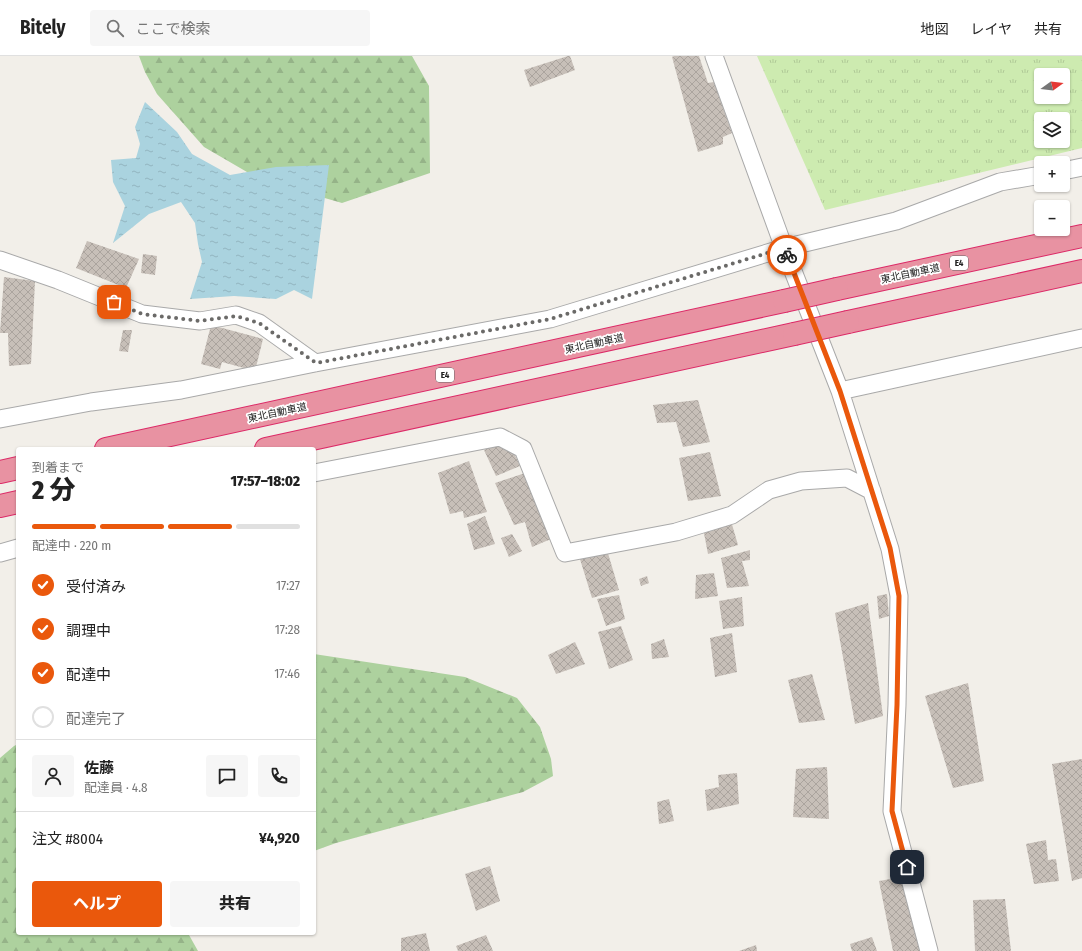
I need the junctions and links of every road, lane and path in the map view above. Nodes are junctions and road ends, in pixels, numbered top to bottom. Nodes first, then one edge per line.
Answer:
1 (714, 56) edge
2 (1082, 167) edge
3 (1070, 170) edge
4 (1034, 176) edge
5 (1082, 236) edge
6 (784, 248) junction
7 (0, 260) edge
8 (1082, 272) edge
9 (1082, 338) edge
10 (316, 363) junction
11 (840, 391) junction
12 (0, 419) edge
13 (115, 447) edge
14 (275, 447) edge
15 (16, 468) edge
16 (0, 472) edge
17 (316, 473) edge
18 (872, 491) junction
19 (16, 502) edge
20 (0, 506) edge
21 (16, 549) edge
22 (0, 553) edge
23 (929, 951) edge

1 - 6 street
2 - 3 street
4 - 6 street
5 - 13 highway, 東北自動車道 / E4, bridge
6 - 10 street
6 - 11 street
7 - 10 street
8 - 14 highway, bridge
9 - 11 street
10 - 12 street
11 - 18 street
15 - 16 highway
17 - 18 street
18 - 23 street
19 - 20 highway
21 - 22 street

